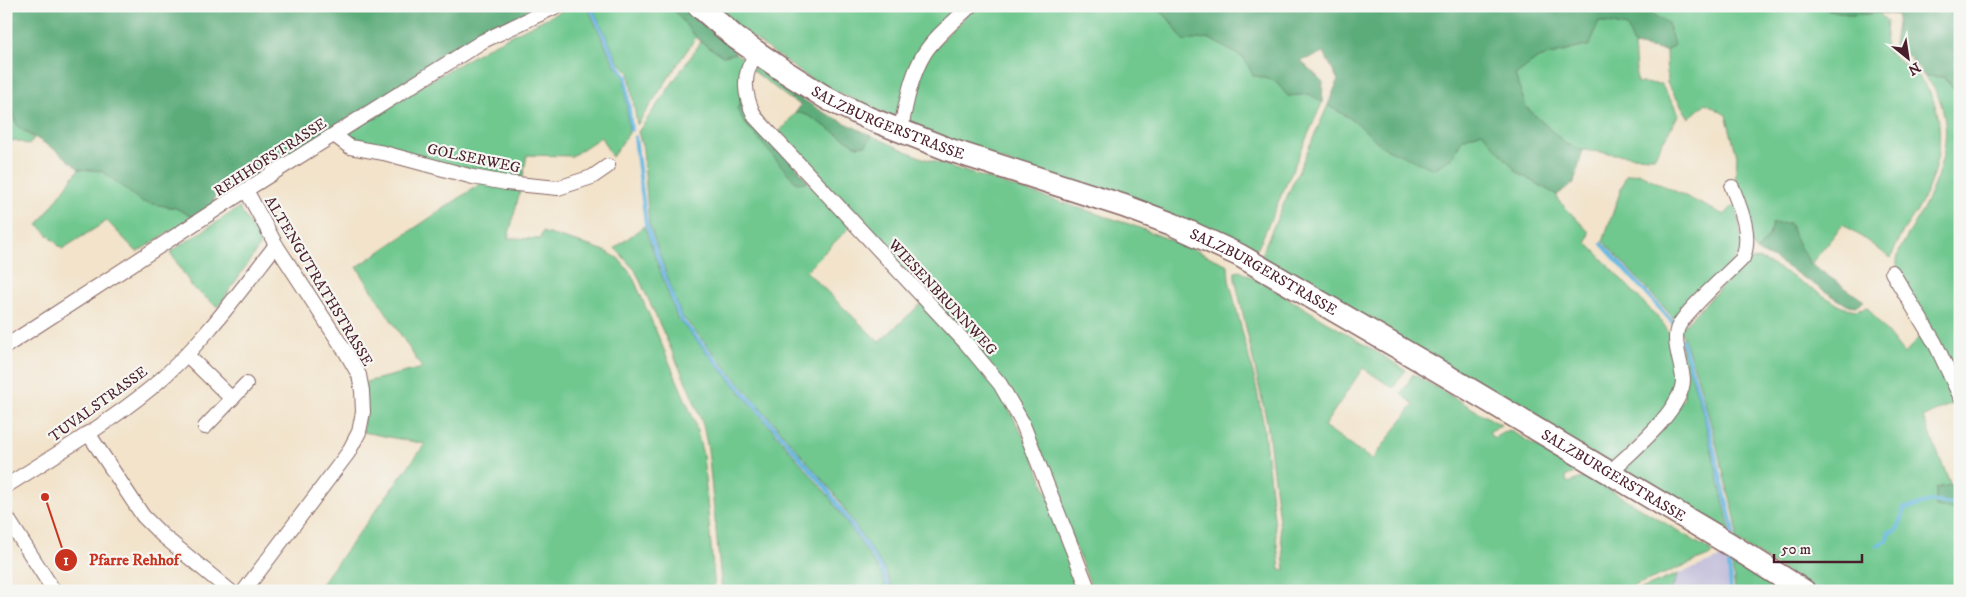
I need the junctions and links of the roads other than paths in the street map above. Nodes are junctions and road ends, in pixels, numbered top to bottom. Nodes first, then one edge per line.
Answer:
1 (557, 6) edge
2 (699, 6) edge
3 (970, 6) edge
4 (757, 54) junction
5 (900, 132) junction
6 (334, 135) junction
7 (608, 166) dead end
8 (1732, 187) dead end
9 (246, 190) junction
10 (276, 246) junction
11 (1892, 272) dead end
12 (6, 346) edge
13 (187, 355) junction
14 (246, 384) dead end
15 (1960, 396) edge
16 (232, 398) junction
17 (205, 427) dead end
18 (88, 433) junction
19 (1609, 473) junction
20 (6, 486) edge
21 (6, 516) edge
22 (54, 591) edge
23 (230, 591) edge
24 (244, 591) edge
25 (1089, 591) edge
26 (1804, 591) edge

1 - 6 street, REHHOFSTRASSE
2 - 4 main road, SALZBURGERSTRASSE
3 - 5 street
4 - 5 main road, SALZBURGERSTRASSE
4 - 25 street, WIESENBRUNNWEG
5 - 19 main road, SALZBURGERSTRASSE
6 - 7 street, GOLSERWEG
6 - 9 street, REHHOFSTRASSE
8 - 19 street
9 - 10 street, ALTENGUTRATHSTRASSE
9 - 12 street, REHHOFSTRASSE
10 - 13 street, TUVALSTRASSE
10 - 24 street, ALTENGUTRATHSTRASSE
11 - 15 street
13 - 16 street
13 - 18 street, TUVALSTRASSE
14 - 16 street
16 - 17 street
18 - 20 street, TUVALSTRASSE
18 - 23 street
19 - 26 main road, SALZBURGERSTRASSE
21 - 22 street

